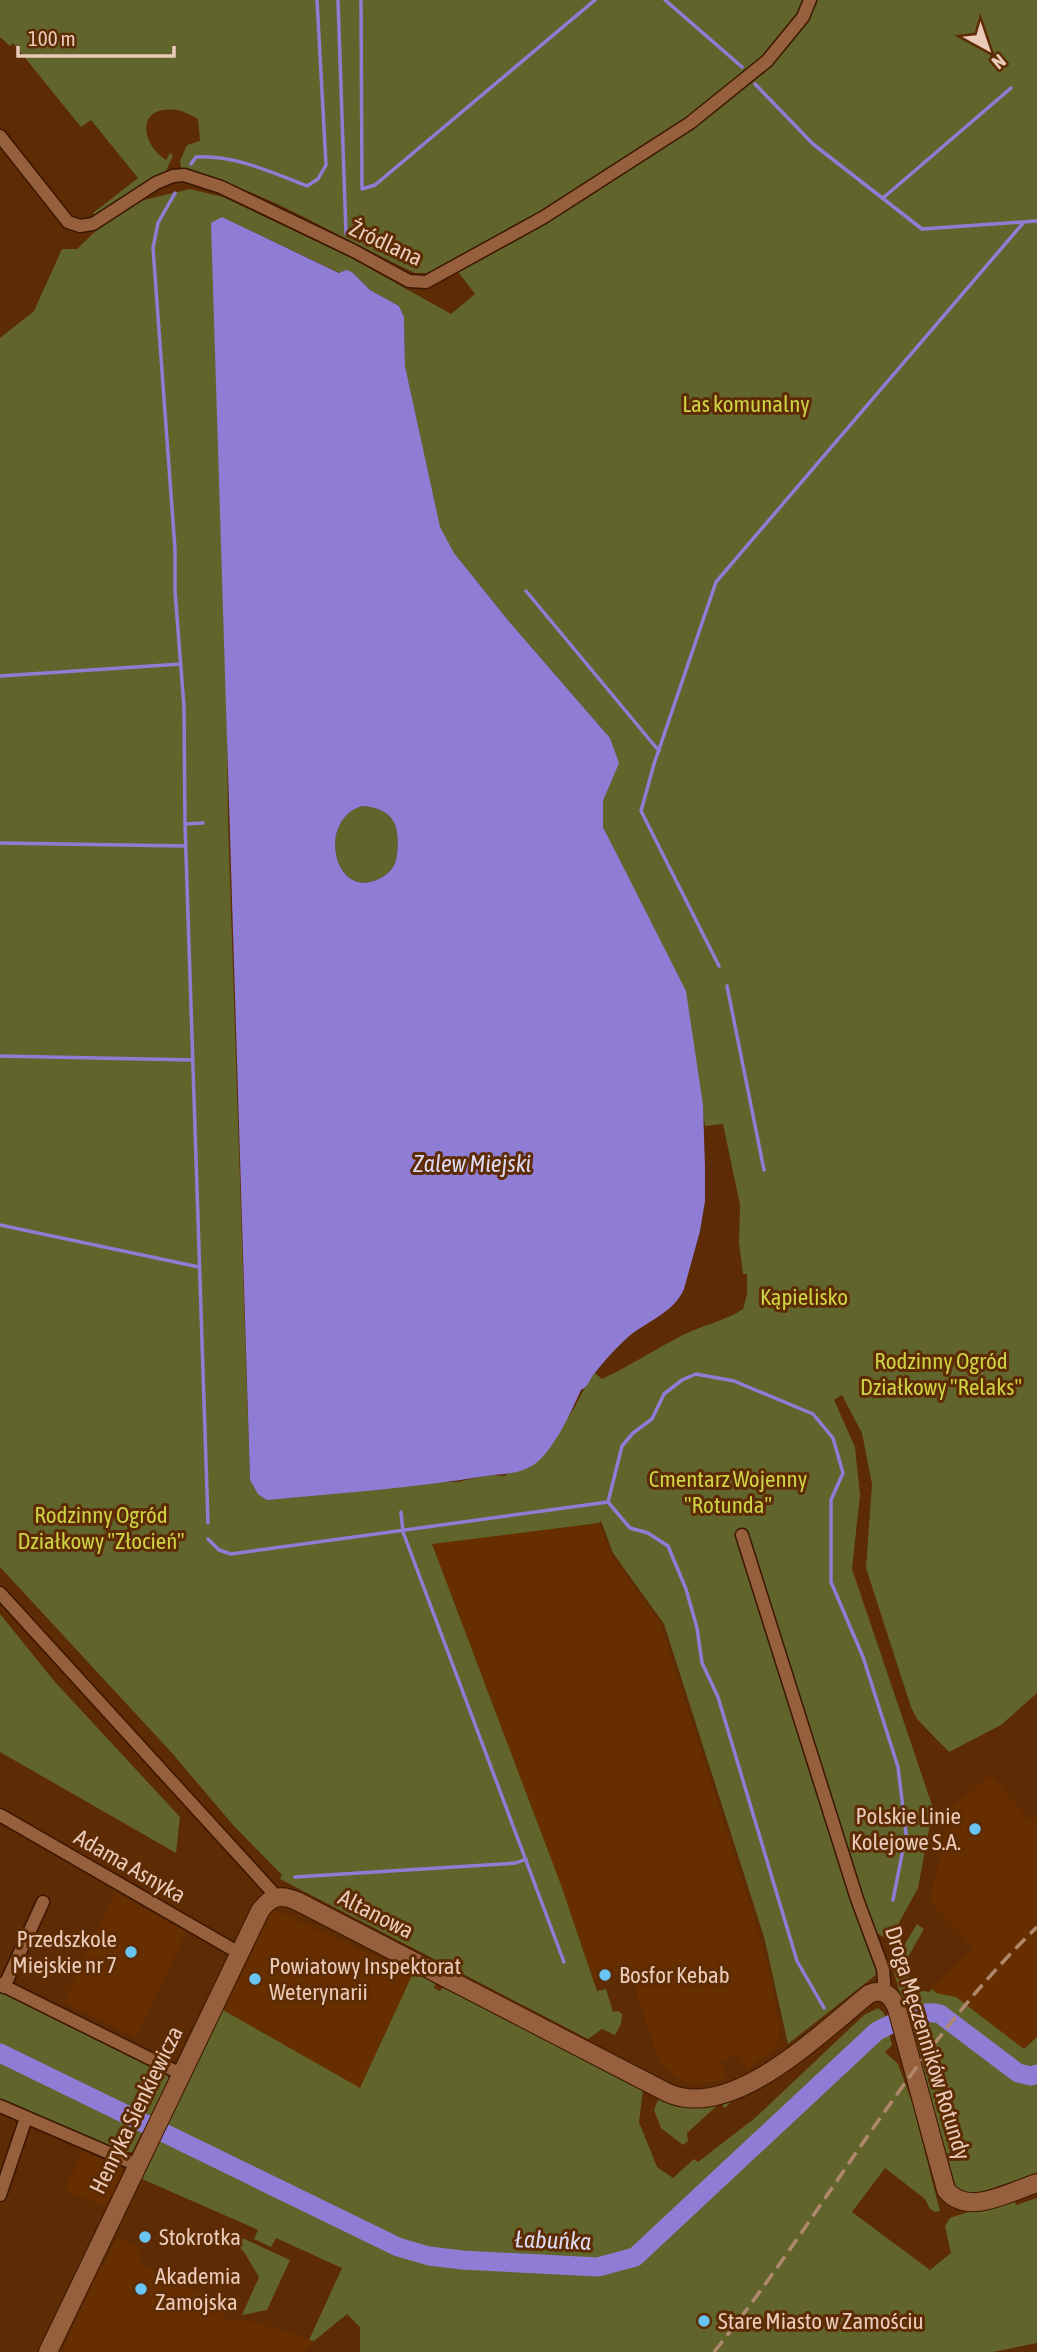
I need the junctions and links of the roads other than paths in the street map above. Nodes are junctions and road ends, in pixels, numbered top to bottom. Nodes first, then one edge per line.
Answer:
1 (810, 0) edge
2 (0, 136) edge
3 (742, 1535) dead end
4 (0, 1593) edge
5 (0, 1815) edge
6 (277, 1897) junction
7 (43, 1902) dead end
8 (239, 1953) junction
9 (2, 1986) edge
10 (885, 1993) junction
11 (181, 2074) junction
12 (0, 2106) edge
13 (26, 2118) junction
14 (137, 2165) junction
15 (1037, 2183) edge
16 (0, 2195) edge
17 (48, 2352) edge

1 - 2 street, Źródlana
3 - 10 street, Droga Męczenników Rotundy
4 - 6 street, Altanowa
5 - 8 street, Adama Asnyka
6 - 8 street, Henryka Sienkiewicza
6 - 10 street, Altanowa
7 - 9 street
8 - 11 street, Henryka Sienkiewicza
9 - 11 street
10 - 15 street, Droga Męczenników Rotundy
11 - 14 street, Henryka Sienkiewicza
12 - 13 street
13 - 14 street
13 - 16 street
14 - 17 street, Henryka Sienkiewicza

